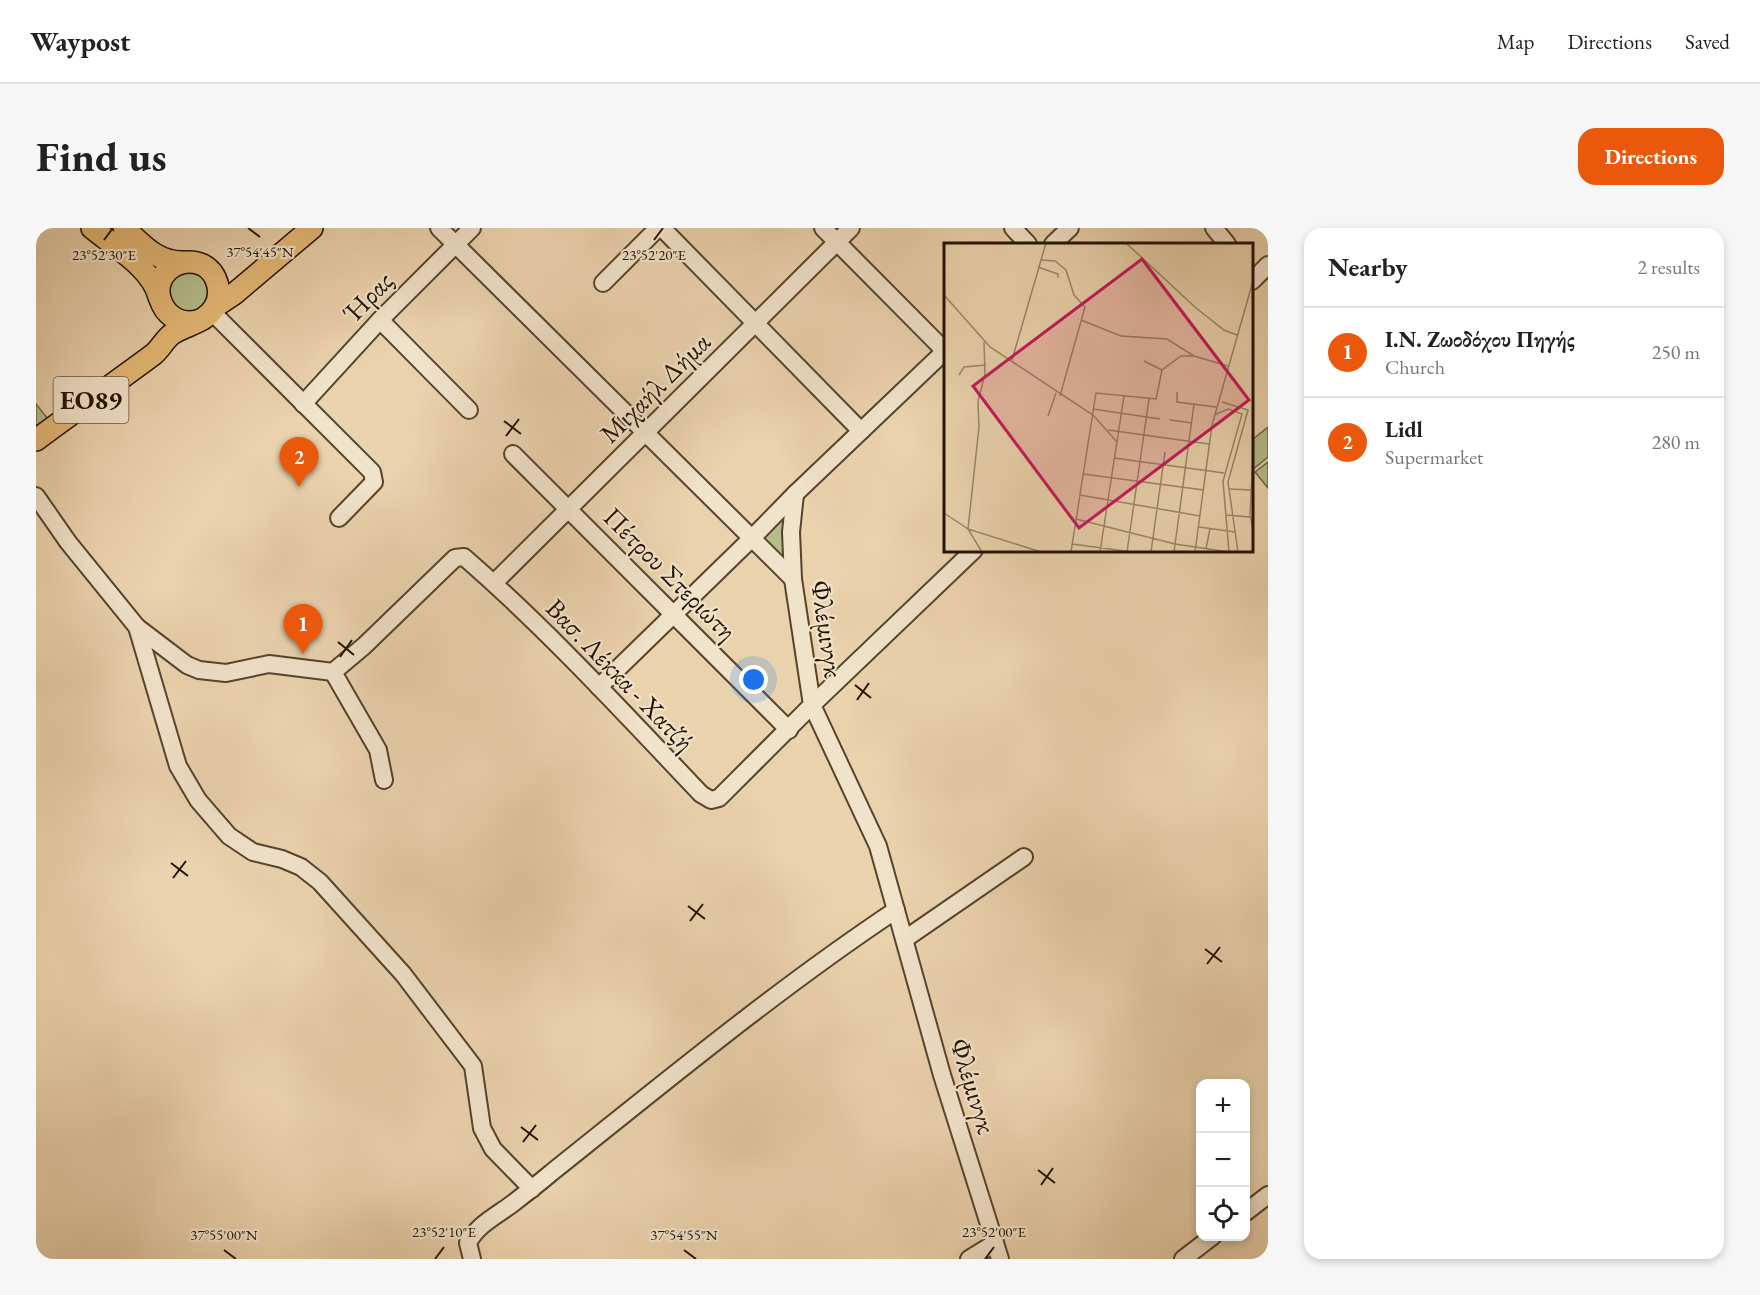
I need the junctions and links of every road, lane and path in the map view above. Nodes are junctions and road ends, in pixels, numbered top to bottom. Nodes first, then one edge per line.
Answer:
1 (92, 228) edge
2 (124, 228) edge
3 (312, 228) edge
4 (439, 228) edge
5 (472, 228) edge
6 (660, 228) edge
7 (822, 228) edge
8 (851, 228) edge
9 (1013, 228) edge
10 (1070, 228) edge
11 (1214, 228) edge
12 (837, 242) junction
13 (1027, 243) edge
14 (1054, 243) edge
15 (1226, 243) edge
16 (456, 245) junction
17 (184, 262) junction
18 (1268, 265) edge
19 (209, 270) junction
20 (1253, 277) edge
21 (252, 279) junction
22 (603, 282) dead end
23 (162, 304) junction
24 (210, 312) junction
25 (380, 320) junction
26 (755, 323) junction
27 (944, 350) edge
28 (944, 352) edge
29 (146, 359) junction
30 (303, 404) junction
31 (469, 410) dead end
32 (861, 431) junction
33 (646, 433) junction
34 (36, 440) edge
35 (513, 454) dead end
36 (795, 494) junction
37 (36, 496) edge
38 (570, 510) junction
39 (339, 518) dead end
40 (752, 538) junction
41 (972, 552) edge
42 (793, 579) junction
43 (494, 583) junction
44 (674, 614) junction
45 (137, 627) junction
46 (333, 672) junction
47 (599, 687) junction
48 (812, 705) junction
49 (789, 730) junction
50 (384, 780) dead end
51 (1024, 857) dead end
52 (896, 910) junction
53 (905, 939) junction
54 (532, 1189) junction
55 (1268, 1195) edge
56 (1250, 1208) edge
57 (1206, 1241) edge
58 (998, 1251) edge
59 (472, 1259) edge
60 (969, 1259) edge
61 (1183, 1259) edge

1 - 23 main road
2 - 17 main road
3 - 21 main road, ΕΟ89
4 - 16 street
5 - 16 street, Ήρας
6 - 22 street
6 - 26 street
7 - 12 street
8 - 12 street, Μιχαήλ Δήμα
9 - 13 street
10 - 14 street
11 - 15 street
12 - 26 street, Μιχαήλ Δήμα
12 - 27 street
16 - 25 street, Ήρας
16 - 33 street
17 - 19 main road
17 - 23 main road, ΕΟ89
18 - 20 street
19 - 21 main road
19 - 24 main road
21 - 24 main road, ΕΟ89
23 - 24 main road
23 - 29 main road, ΕΟ89
24 - 29 main road, ΕΟ89
24 - 30 street
25 - 30 street, Ήρας
25 - 31 street
26 - 32 street
26 - 33 street, Μιχαήλ Δήμα
28 - 32 street
29 - 34 main road, ΕΟ89
30 - 39 street
32 - 36 street
33 - 38 street, Μιχαήλ Δήμα
33 - 40 street
35 - 38 street, Πέτρου Στεριώτη
36 - 40 street
36 - 42 street, Φλέμινγκ
37 - 45 street
38 - 43 street, Μιχαήλ Δήμα
38 - 44 street, Πέτρου Στεριώτη
40 - 42 street
40 - 44 street
41 - 48 street
42 - 48 street, Φλέμινγκ
43 - 46 street, Βασ. Λέκκα - Χατζή
43 - 47 street, Βασ. Λέκκα - Χατζή
44 - 47 street
44 - 49 street, Πέτρου Στεριώτη
45 - 46 street
45 - 54 street
46 - 50 street
47 - 49 street, Βασ. Λέκκα - Χατζή
48 - 49 street
48 - 52 street, Φλέμινγκ
51 - 53 street
52 - 53 street, Φλέμινγκ
52 - 54 street
53 - 58 street, Φλέμινγκ
54 - 59 street
55 - 56 street
57 - 61 street
58 - 60 street

